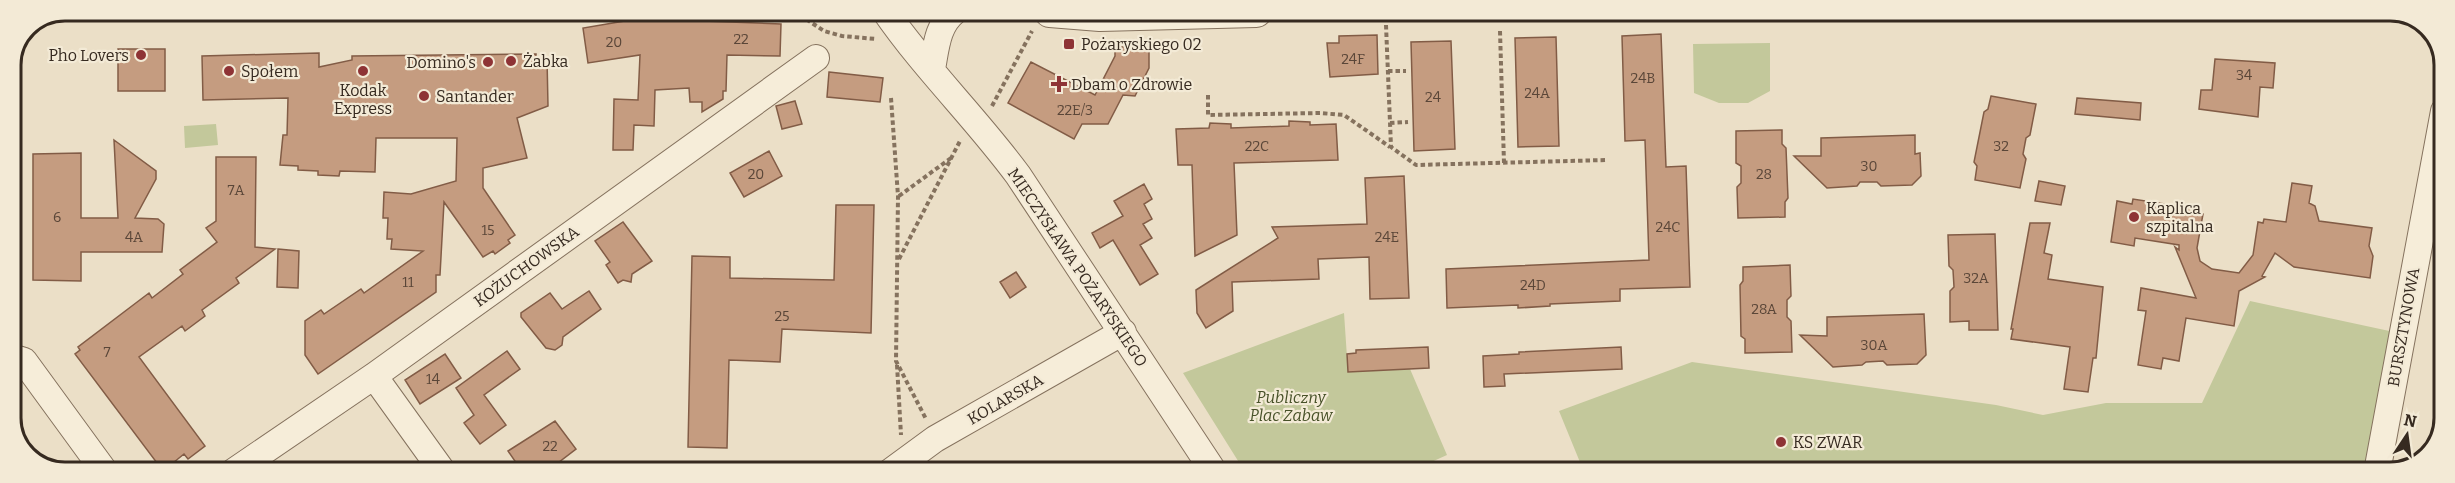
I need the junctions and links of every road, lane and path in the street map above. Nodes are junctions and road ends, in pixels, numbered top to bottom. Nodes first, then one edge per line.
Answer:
1 (809, 21) edge
2 (892, 21) edge
3 (945, 21) edge
4 (1040, 21) edge
5 (1386, 25) dead end
6 (1500, 32) dead end
7 (902, 35) junction
8 (816, 58) dead end
9 (932, 69) junction
10 (1388, 71) junction
11 (1407, 71) dead end
12 (1208, 95) dead end
13 (891, 98) dead end
14 (984, 98) dead end
15 (1408, 122) dead end
16 (1390, 123) junction
17 (964, 135) dead end
18 (1391, 147) junction
19 (952, 158) junction
20 (1607, 160) dead end
21 (1504, 163) junction
22 (2434, 165) edge
23 (898, 196) junction
24 (898, 261) junction
25 (1123, 332) junction
26 (21, 360) edge
27 (896, 362) junction
28 (374, 376) junction
29 (935, 439) junction
30 (98, 462) edge
31 (248, 462) edge
32 (436, 462) edge
33 (897, 462) edge
34 (904, 462) edge
35 (1208, 462) edge
36 (2379, 462) edge

1 - 7 path
2 - 7 street, MIECZYSŁAWA POŻARYSKIEGO
3 - 9 street
4 - 14 path
5 - 10 path
6 - 21 path
7 - 9 street, MIECZYSŁAWA POŻARYSKIEGO
8 - 28 street, KOŻUCHOWSKA
9 - 25 street, MIECZYSŁAWA POŻARYSKIEGO
10 - 11 path
10 - 16 path
12 - 18 path
13 - 23 path
15 - 16 path
16 - 18 path
17 - 19 path
18 - 21 path
19 - 23 path
19 - 24 path
20 - 21 path
22 - 36 street, BURSZTYNOWA
23 - 24 path
24 - 27 path
25 - 29 street, KOLARSKA
25 - 35 street, MIECZYSŁAWA POŻARYSKIEGO
26 - 30 street
27 - 29 path
27 - 33 path
28 - 31 street, KOŻUCHOWSKA
28 - 32 street
29 - 34 street, KOLARSKA

